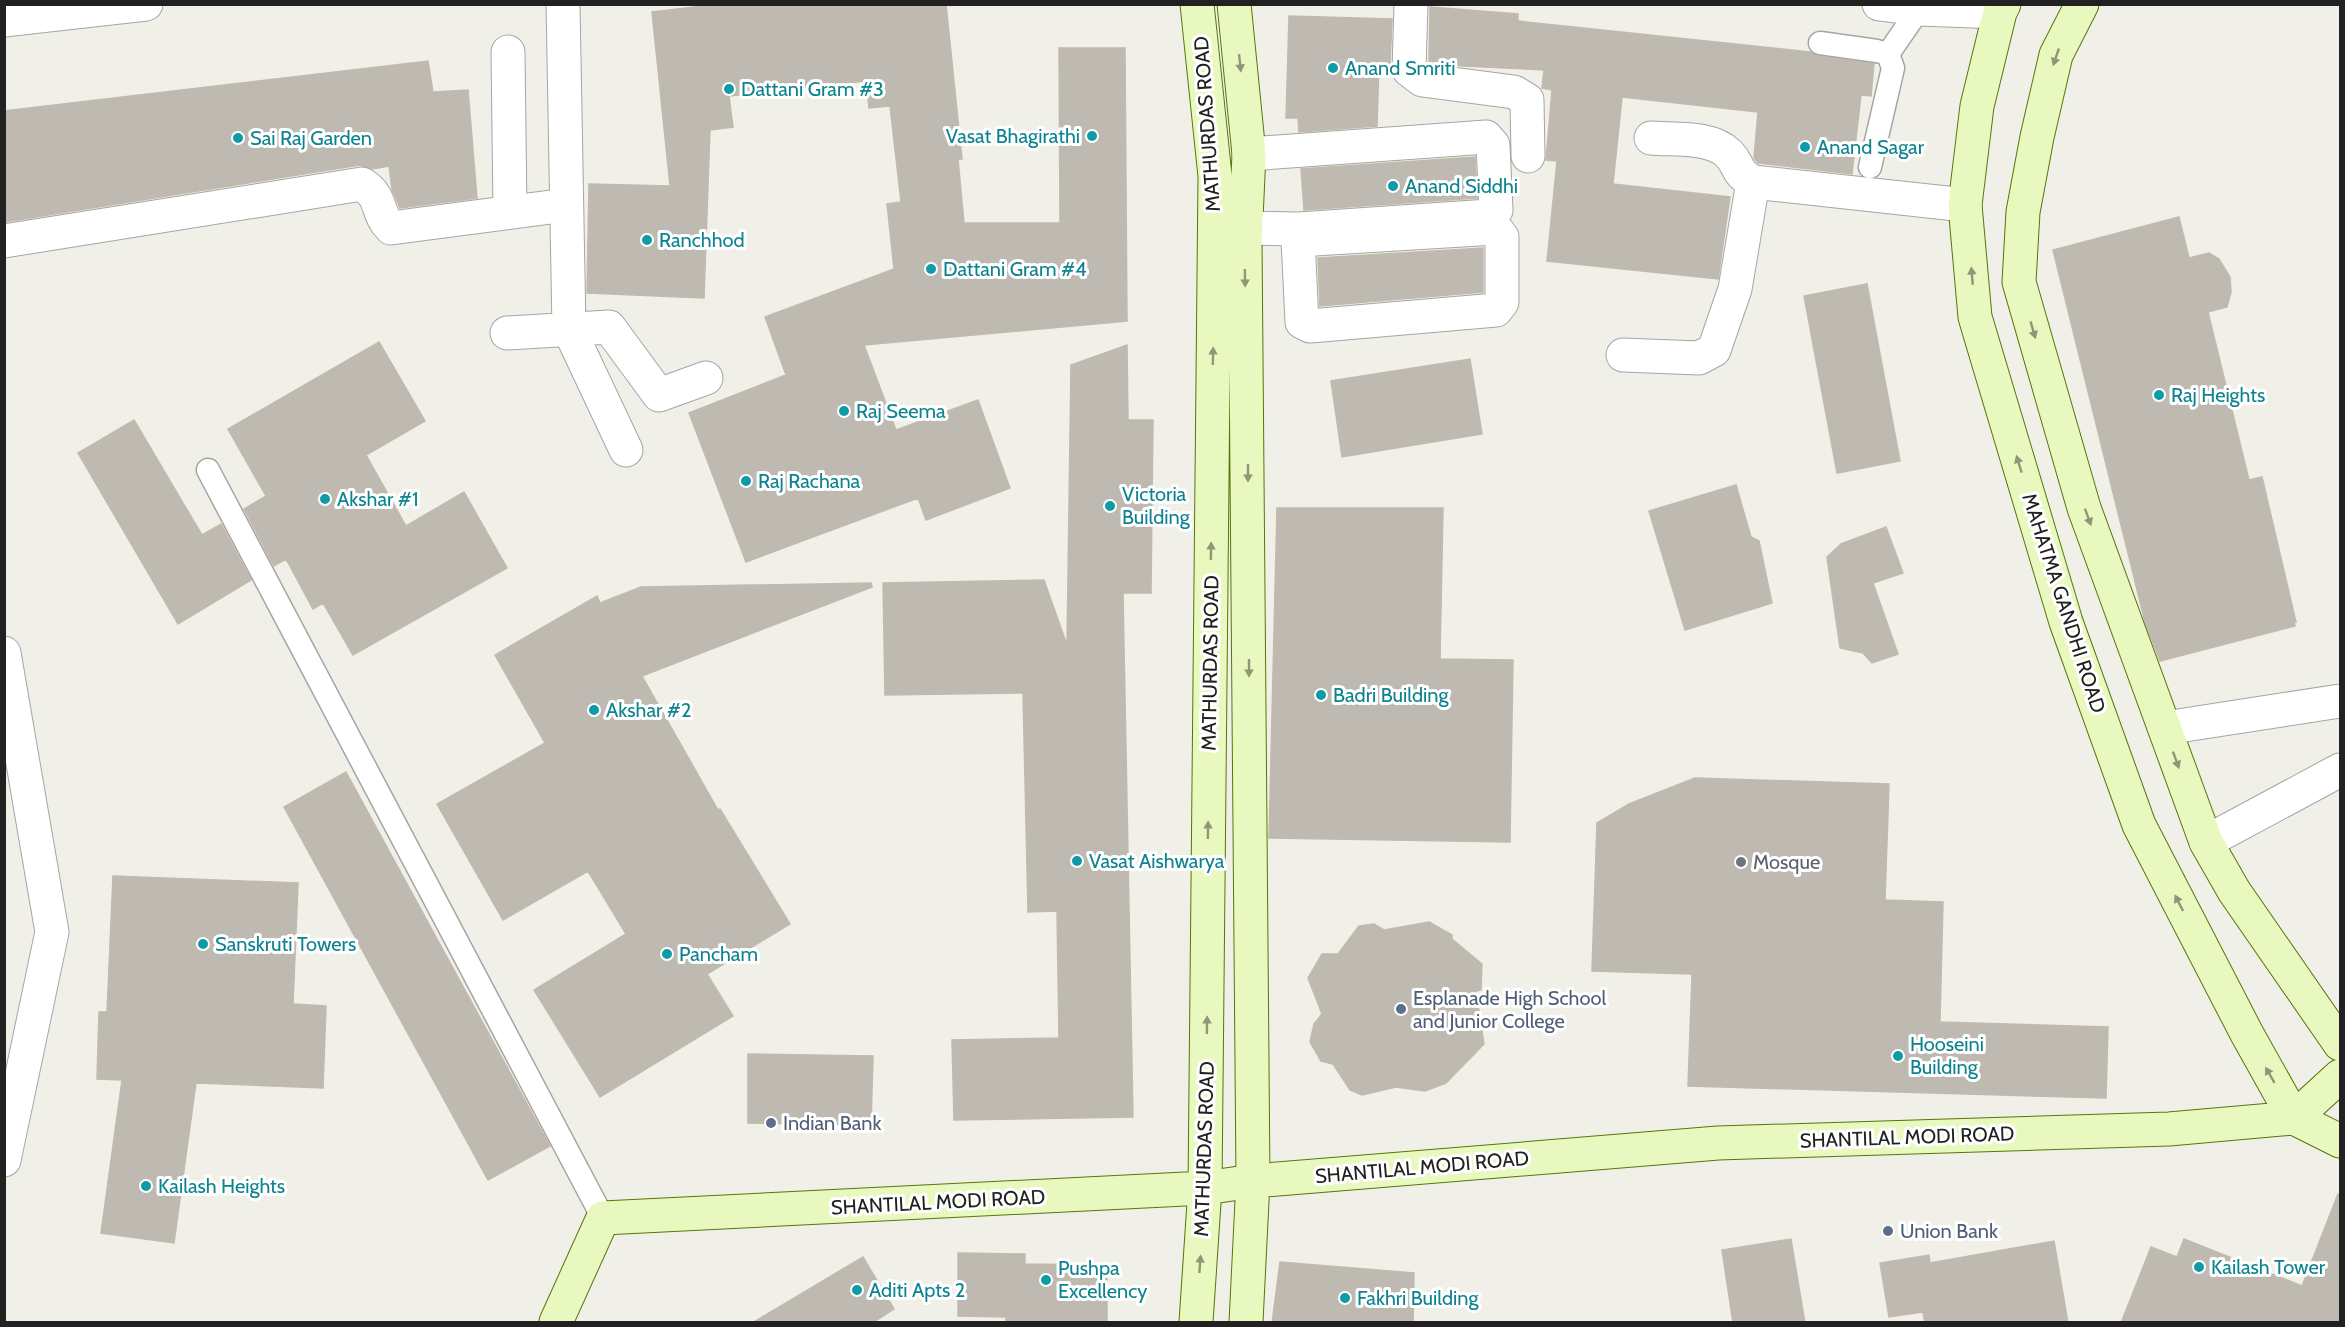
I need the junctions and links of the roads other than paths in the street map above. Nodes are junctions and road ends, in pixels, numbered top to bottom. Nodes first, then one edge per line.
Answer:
1 (146, 4) edge
2 (562, 4) edge
3 (1197, 4) edge
4 (1234, 4) edge
5 (1411, 4) edge
6 (1879, 4) edge
7 (2082, 4) edge
8 (2002, 8) edge
9 (1919, 9) junction
10 (4, 20) edge
11 (1820, 43) dead end
12 (508, 52) dead end
13 (1888, 54) junction
14 (1371, 132) dead end
15 (1651, 138) dead end
16 (1247, 142) junction
17 (1528, 156) dead end
18 (1870, 167) dead end
19 (1753, 182) junction
20 (566, 205) junction
21 (1965, 205) junction
22 (510, 212) junction
23 (1245, 234) junction
24 (1298, 240) junction
25 (4, 241) edge
26 (569, 329) junction
27 (507, 333) dead end
28 (1623, 356) dead end
29 (706, 378) dead end
30 (626, 450) dead end
31 (208, 470) dead end
32 (4, 653) edge
33 (2340, 700) edge
34 (2164, 728) junction
35 (2340, 770) edge
36 (2206, 842) junction
37 (2340, 1044) edge
38 (2340, 1076) edge
39 (2294, 1118) junction
40 (2340, 1141) edge
41 (4, 1160) edge
42 (1253, 1181) junction
43 (1205, 1188) junction
44 (603, 1218) junction
45 (556, 1323) edge
46 (1196, 1323) edge
47 (1246, 1323) edge

1 - 10 street
2 - 20 street
43 -> 3 street, MATHURDAS ROAD
4 -> 16 street
5 - 17 street
6 - 9 street
7 -> 34 street
8 - 9 street
8 - 21 street, MAHATMA GANDHI ROAD
9 - 13 lane
11 - 13 lane
12 - 22 street
13 - 18 lane
14 - 16 street
15 - 19 street
16 - 23 street
16 - 23 street
19 - 21 street
19 - 28 street
20 - 22 street
20 - 26 street
39 -> 21 street, MAHATMA GANDHI ROAD
22 - 25 street
23 - 24 street
23 -> 42 street
24 - 24 street
26 - 27 street
26 - 29 street
26 - 30 street
31 - 44 lane
32 - 41 street
33 - 34 street
34 -> 36 street
35 - 36 street
36 - 37 street
38 - 39 street
39 - 40 street
39 - 42 street, SHANTILAL MODI ROAD
42 - 43 street, SHANTILAL MODI ROAD
42 - 47 street
43 - 44 street, SHANTILAL MODI ROAD
46 -> 43 street, MATHURDAS ROAD
44 - 45 street

